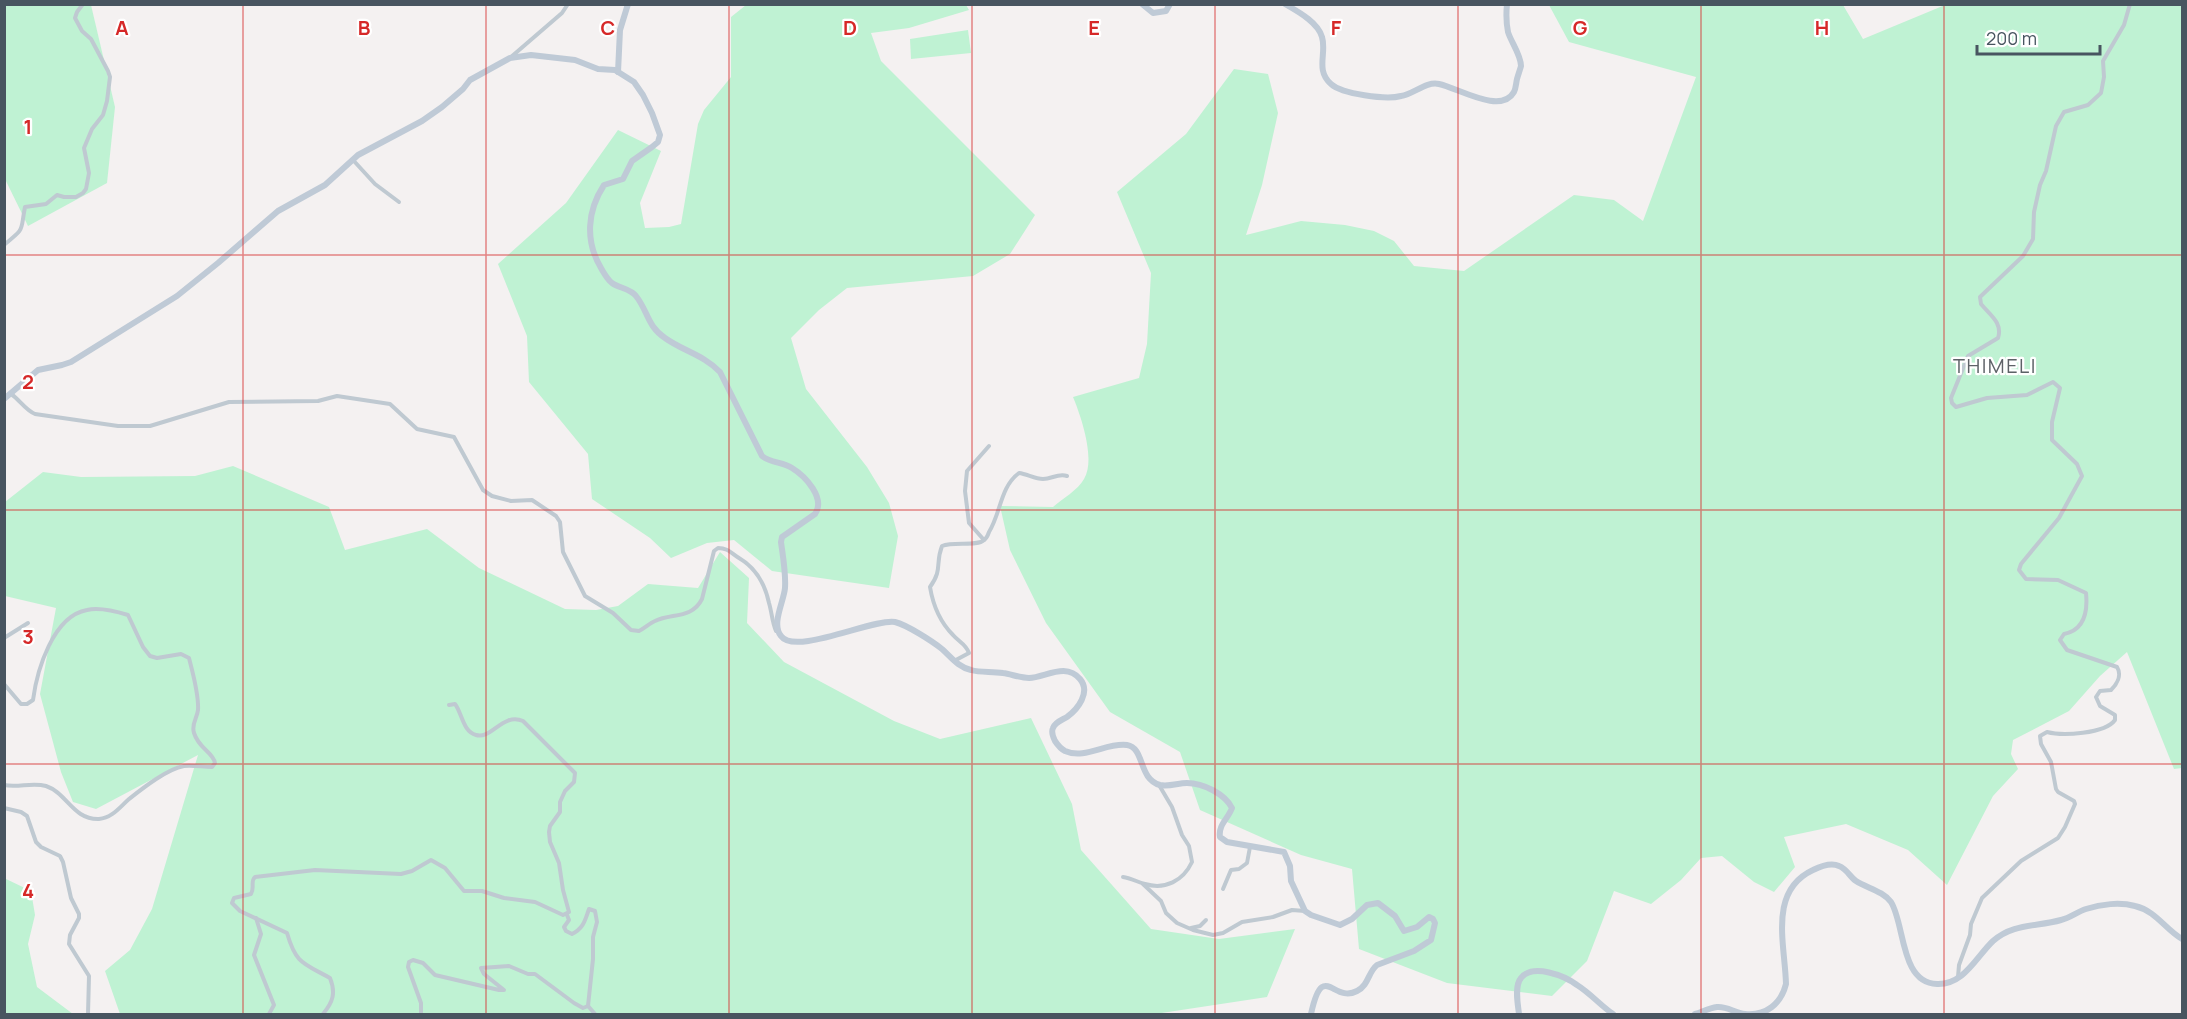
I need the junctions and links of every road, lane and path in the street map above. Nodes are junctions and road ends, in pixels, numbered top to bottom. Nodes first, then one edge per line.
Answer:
1 (82, 4) edge
2 (568, 4) edge
3 (628, 4) edge
4 (1142, 4) edge
5 (1170, 4) edge
6 (1285, 4) edge
7 (1507, 4) edge
8 (2130, 4) edge
9 (510, 58) junction
10 (618, 72) junction
11 (353, 160) junction
12 (399, 201) dead end
13 (4, 245) edge
14 (8, 397) edge
15 (989, 446) dead end
16 (1067, 476) dead end
17 (984, 540) junction
18 (28, 623) dead end
19 (780, 636) junction
20 (4, 638) edge
21 (954, 661) junction
22 (4, 684) edge
23 (449, 705) dead end
24 (1159, 784) junction
25 (4, 785) edge
26 (4, 808) edge
27 (1250, 847) junction
28 (1123, 877) dead end
29 (1143, 884) junction
30 (1223, 889) dead end
31 (1305, 911) junction
32 (567, 915) junction
33 (256, 918) junction
34 (1206, 920) dead end
35 (1188, 928) junction
36 (2182, 939) edge
37 (1959, 965) junction
38 (1970, 969) junction
39 (1958, 978) junction
40 (588, 1006) junction
41 (88, 1014) edge
42 (269, 1014) edge
43 (323, 1014) edge
44 (421, 1014) edge
45 (595, 1014) edge
46 (1311, 1014) edge
47 (1519, 1014) edge
48 (1613, 1014) edge
49 (1695, 1014) edge

1 - 13 street
2 - 9 street
3 - 10 street
4 - 5 street
6 - 7 street
8 - 37 street
9 - 10 street
9 - 11 street
10 - 19 street
11 - 12 street
11 - 14 street
14 - 19 street
15 - 17 street
16 - 17 street
17 - 21 street
18 - 20 street
19 - 21 street
21 - 24 street
22 - 25 street
23 - 32 street
24 - 27 street
24 - 29 street
26 - 41 street
27 - 30 street
27 - 31 street
28 - 29 street
29 - 35 street
31 - 35 street
31 - 46 street
32 - 33 street
32 - 40 street
33 - 42 street
33 - 43 street
34 - 35 street
36 - 38 street
37 - 38 street
37 - 39 street
38 - 39 street
39 - 49 street
40 - 44 street
40 - 45 street
47 - 48 street

